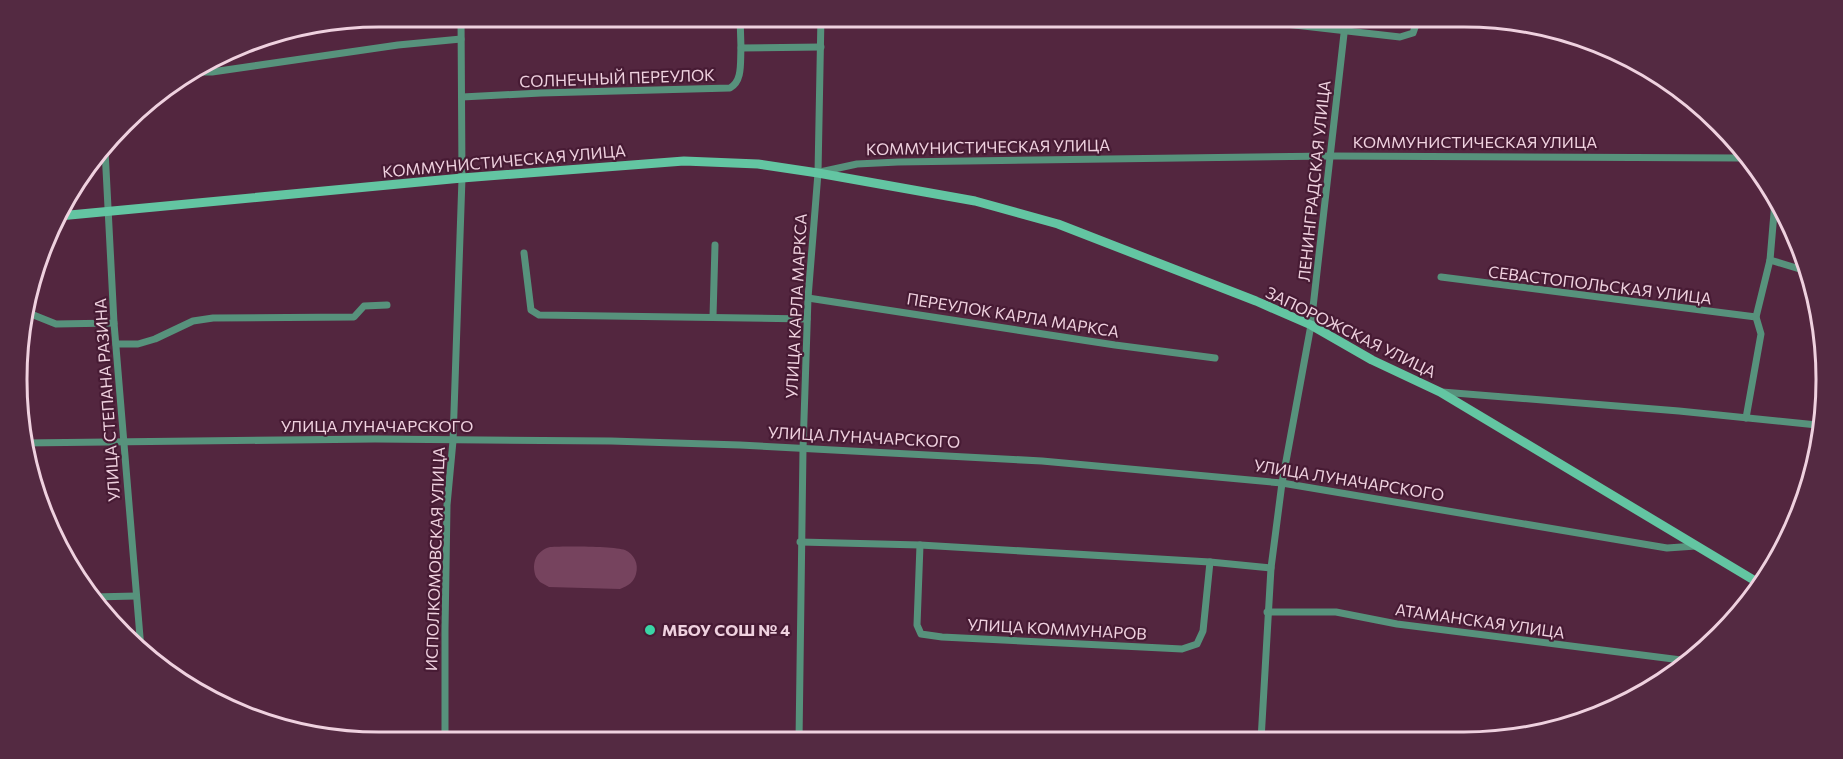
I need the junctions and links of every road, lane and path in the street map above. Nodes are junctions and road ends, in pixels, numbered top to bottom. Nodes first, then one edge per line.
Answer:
1 (461, 27) edge
2 (740, 27) edge
3 (821, 27) edge
4 (1310, 27) edge
5 (1345, 27) edge
6 (1415, 27) edge
7 (1344, 31) junction
8 (461, 39) junction
9 (821, 47) junction
10 (741, 48) junction
11 (207, 72) edge
12 (462, 97) junction
13 (1332, 156) junction
14 (105, 158) edge
15 (1738, 158) edge
16 (818, 172) junction
17 (462, 178) junction
18 (107, 212) junction
19 (1774, 213) edge
20 (68, 215) edge
21 (715, 245) dead end
22 (524, 253) dead end
23 (1770, 260) junction
24 (1798, 268) edge
25 (1441, 277) dead end
26 (808, 298) junction
27 (387, 305) dead end
28 (33, 315) edge
29 (712, 317) junction
30 (1756, 317) junction
31 (807, 319) junction
32 (114, 323) junction
33 (1311, 325) junction
34 (116, 344) junction
35 (1215, 358) dead end
36 (1440, 392) junction
37 (1746, 418) junction
38 (1813, 425) edge
39 (453, 441) junction
40 (123, 442) junction
41 (33, 443) edge
42 (803, 449) junction
43 (1282, 483) junction
44 (800, 542) junction
45 (920, 545) junction
46 (1696, 546) junction
47 (1210, 562) junction
48 (1271, 568) junction
49 (1753, 580) edge
50 (136, 596) junction
51 (102, 597) edge
52 (1267, 612) junction
53 (140, 638) edge
54 (1676, 660) edge
55 (445, 732) edge
56 (799, 732) edge
57 (1261, 732) edge

1 - 8 street, ИСПОЛКОМОВСКАЯ УЛИЦА
2 - 10 street, СОЛНЕЧНЫЙ ПЕРЕУЛОК
3 - 9 street, УЛИЦА КАРЛА МАРКСА
4 - 7 street
5 - 7 street, ЛЕНИНГРАДСКАЯ УЛИЦА
6 - 7 street
7 - 13 street, ЛЕНИНГРАДСКАЯ УЛИЦА
8 - 11 street
8 - 12 street, ИСПОЛКОМОВСКАЯ УЛИЦА
9 - 10 street
9 - 16 street, УЛИЦА КАРЛА МАРКСА
10 - 12 street, СОЛНЕЧНЫЙ ПЕРЕУЛОК
12 - 17 street, ИСПОЛКОМОВСКАЯ УЛИЦА
13 - 15 street, КОММУНИСТИЧЕСКАЯ УЛИЦА
13 - 16 street, КОММУНИСТИЧЕСКАЯ УЛИЦА
13 - 33 street, ЛЕНИНГРАДСКАЯ УЛИЦА
14 - 18 street, УЛИЦА СТЕПАНА РАЗИНА
16 - 17 main road, КОММУНИСТИЧЕСКАЯ УЛИЦА
16 - 26 street, УЛИЦА КАРЛА МАРКСА
16 - 33 main road, ЗАПОРОЖСКАЯ УЛИЦА
17 - 18 main road, КОММУНИСТИЧЕСКАЯ УЛИЦА
17 - 39 street, ИСПОЛКОМОВСКАЯ УЛИЦА
18 - 20 main road, КОММУНИСТИЧЕСКАЯ УЛИЦА
18 - 32 street, УЛИЦА СТЕПАНА РАЗИНА
19 - 23 street
21 - 29 street
22 - 29 street
23 - 24 street
23 - 30 street
25 - 30 street, СЕВАСТОПОЛЬСКАЯ УЛИЦА
26 - 31 street, УЛИЦА КАРЛА МАРКСА
26 - 35 street, ПЕРЕУЛОК КАРЛА МАРКСА
27 - 34 street
28 - 32 street
29 - 31 street
30 - 37 street
31 - 42 street, УЛИЦА КАРЛА МАРКСА
32 - 34 street, УЛИЦА СТЕПАНА РАЗИНА
33 - 36 main road, ЗАПОРОЖСКАЯ УЛИЦА
33 - 43 street, ЛЕНИНГРАДСКАЯ УЛИЦА
34 - 40 street, УЛИЦА СТЕПАНА РАЗИНА
36 - 37 street, ЗАПОРОЖСКАЯ УЛИЦА
36 - 46 main road
37 - 38 street, ЗАПОРОЖСКАЯ УЛИЦА
39 - 40 street, УЛИЦА ЛУНАЧАРСКОГО
39 - 42 street, УЛИЦА ЛУНАЧАРСКОГО
39 - 55 street, ИСПОЛКОМОВСКАЯ УЛИЦА
40 - 41 street, УЛИЦА ЛУНАЧАРСКОГО
40 - 50 street, УЛИЦА СТЕПАНА РАЗИНА
42 - 43 street, УЛИЦА ЛУНАЧАРСКОГО
42 - 44 street, УЛИЦА КАРЛА МАРКСА
43 - 46 street, УЛИЦА ЛУНАЧАРСКОГО
43 - 48 street, ЛЕНИНГРАДСКАЯ УЛИЦА
44 - 45 street
44 - 56 street, УЛИЦА КАРЛА МАРКСА
45 - 47 street
45 - 47 street, УЛИЦА КОММУНАРОВ
46 - 49 main road
47 - 48 street
48 - 52 street, ЛЕНИНГРАДСКАЯ УЛИЦА
50 - 51 street
50 - 53 street, УЛИЦА СТЕПАНА РАЗИНА
52 - 54 street, АТАМАНСКАЯ УЛИЦА
52 - 57 street, ЛЕНИНГРАДСКАЯ УЛИЦА

